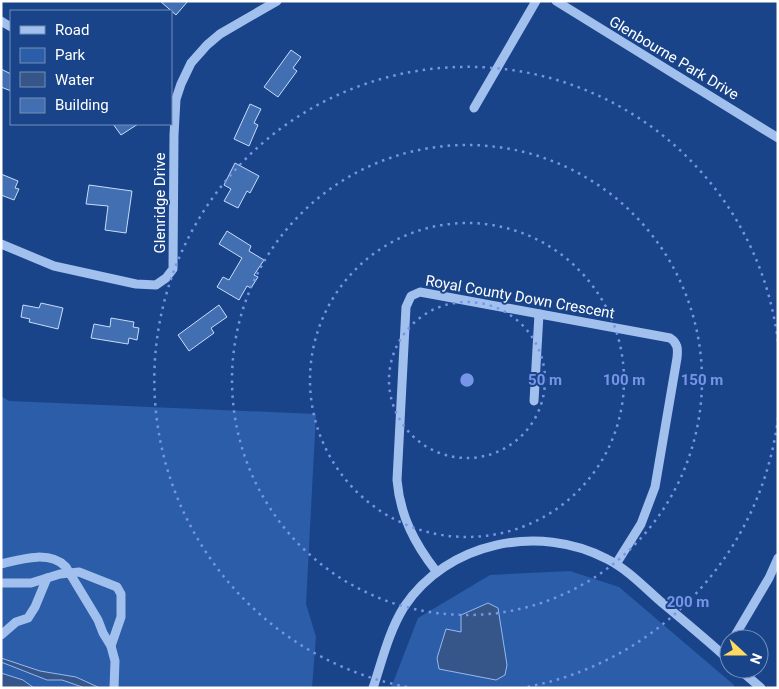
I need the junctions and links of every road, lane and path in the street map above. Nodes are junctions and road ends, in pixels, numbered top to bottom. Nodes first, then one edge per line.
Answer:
1 (277, 1) edge
2 (536, 1) edge
3 (556, 1) edge
4 (172, 82) edge
5 (181, 84) junction
6 (474, 108) dead end
7 (778, 138) edge
8 (1, 244) edge
9 (539, 314) junction
10 (534, 401) dead end
11 (778, 558) edge
12 (1, 564) edge
13 (616, 564) junction
14 (436, 571) junction
15 (70, 572) junction
16 (47, 578) junction
17 (1, 583) edge
18 (739, 629) edge
19 (1, 635) edge
20 (111, 646) junction
21 (719, 650) edge
22 (750, 679) edge
23 (114, 688) edge
24 (373, 688) edge
25 (760, 688) edge

1 - 5 street, Glenridge Drive
2 - 6 street
3 - 7 street, Glenbourne Park Drive
4 - 5 street
5 - 8 street, Glenridge Drive
9 - 10 street
9 - 13 street, Royal County Down Crescent
9 - 14 street, Royal County Down Crescent
11 - 18 street
12 - 15 street
13 - 14 street
13 - 21 street
14 - 24 street
15 - 16 street
15 - 20 street
15 - 20 street
16 - 17 street
16 - 19 street
20 - 23 street
22 - 25 street

